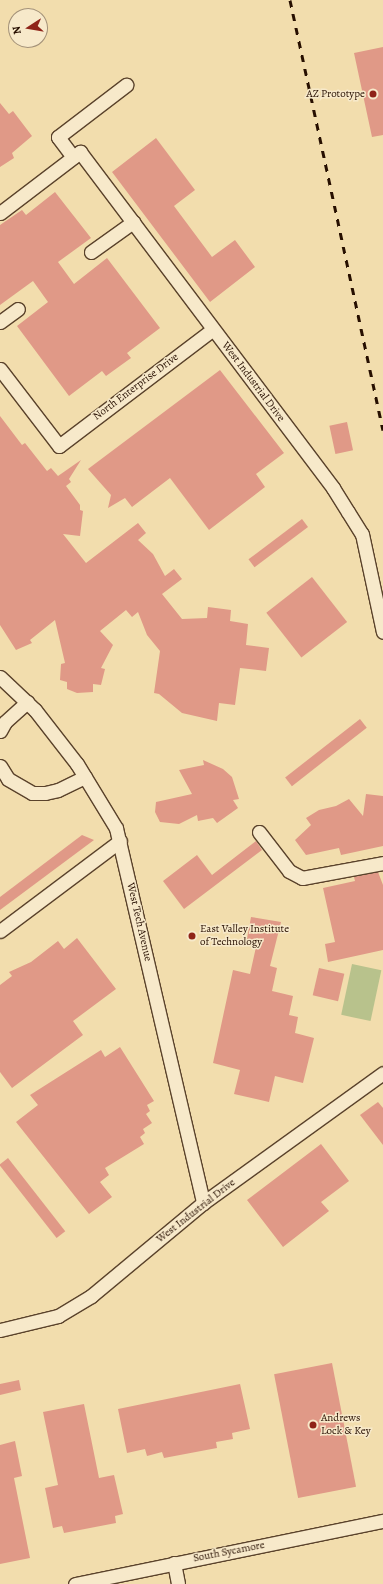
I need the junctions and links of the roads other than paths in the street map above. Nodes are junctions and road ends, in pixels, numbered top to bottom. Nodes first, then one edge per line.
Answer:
1 (126, 85) dead end
2 (76, 155) junction
3 (0, 213) edge
4 (133, 222) junction
5 (91, 252) dead end
6 (18, 309) dead end
7 (0, 322) edge
8 (213, 329) junction
9 (0, 369) edge
10 (383, 632) edge
11 (0, 677) edge
12 (27, 702) junction
13 (0, 731) edge
14 (0, 768) edge
15 (85, 777) junction
16 (259, 832) dead end
17 (120, 841) junction
18 (383, 863) edge
19 (0, 931) edge
20 (383, 1073) edge
21 (203, 1203) junction
22 (0, 1330) edge
23 (383, 1521) edge
24 (174, 1563) junction
25 (75, 1584) edge
26 (178, 1584) edge

1 - 2 street, West Industrial Drive
2 - 3 street
2 - 4 street, West Industrial Drive
4 - 5 street
4 - 8 street, West Industrial Drive
6 - 7 street
8 - 9 street, North Enterprise Drive
8 - 10 street, West Industrial Drive
11 - 12 street, West Tech Avenue
12 - 13 street
12 - 15 street, West Tech Avenue
14 - 15 street
15 - 17 street, West Tech Avenue
16 - 18 street
17 - 19 street
17 - 21 street, West Tech Avenue
20 - 21 street, West Industrial Drive
21 - 22 street, West Industrial Drive
23 - 24 street, South Sycamore
24 - 25 street, South Sycamore
24 - 26 street

